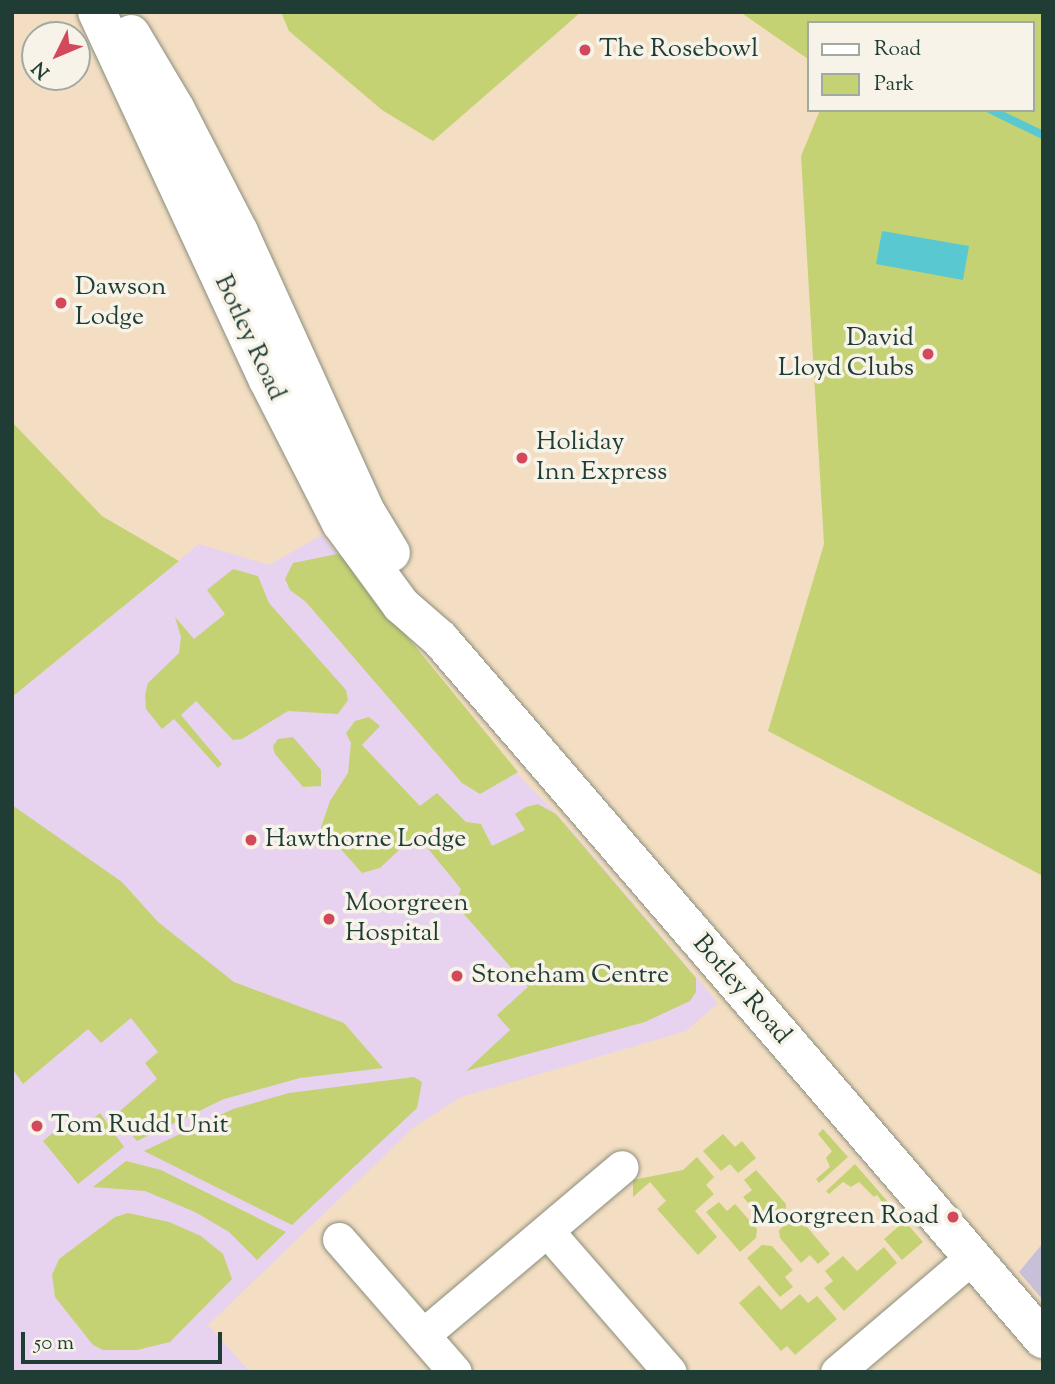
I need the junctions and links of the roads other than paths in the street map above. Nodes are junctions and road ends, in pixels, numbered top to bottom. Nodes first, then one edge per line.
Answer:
1 (97, 12) edge
2 (118, 12) edge
3 (440, 639) junction
4 (622, 1167) dead end
5 (549, 1233) junction
6 (340, 1239) dead end
7 (972, 1257) junction
8 (423, 1335) junction
9 (1043, 1339) edge
10 (455, 1372) edge
11 (670, 1372) edge
12 (838, 1372) edge

1 - 3 main road, Botley Road
2 - 3 main road, Botley Road
3 - 7 main road, Botley Road
4 - 5 street
5 - 8 street
5 - 11 street
6 - 8 street
7 - 9 main road, Botley Road
7 - 12 street
8 - 10 street

